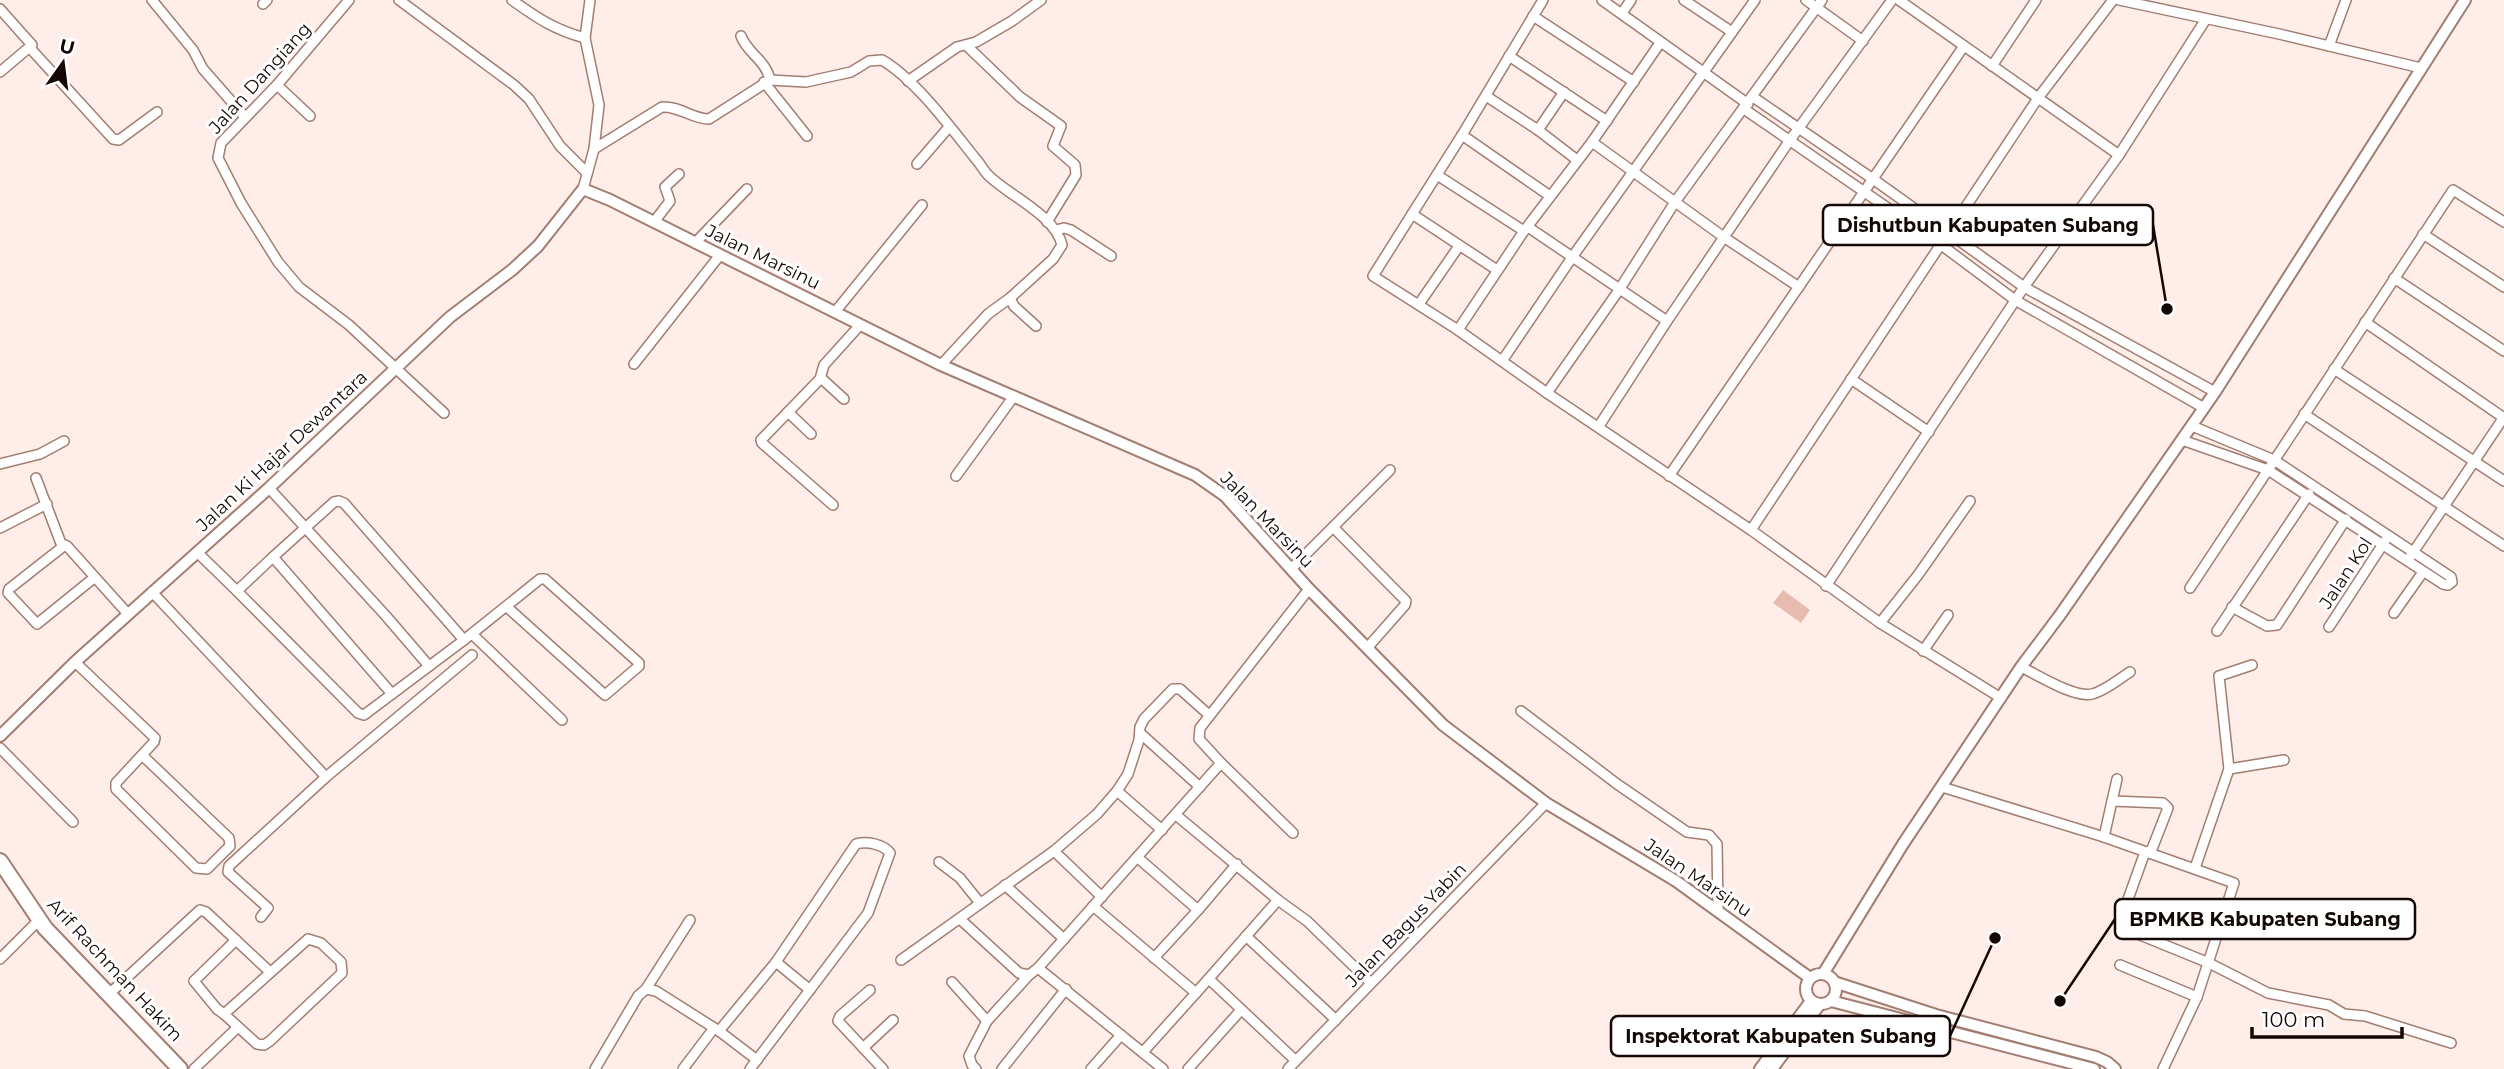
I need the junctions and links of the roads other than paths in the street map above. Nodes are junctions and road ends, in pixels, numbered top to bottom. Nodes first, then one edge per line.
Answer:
1 (152, 0) edge
2 (349, 0) edge
3 (399, 0) edge
4 (512, 0) edge
5 (590, 0) edge
6 (1041, 0) edge
7 (1543, 0) edge
8 (1602, 0) edge
9 (1631, 0) edge
10 (1685, 0) edge
11 (1755, 0) edge
12 (1806, 0) edge
13 (1892, 0) edge
14 (1899, 0) edge
15 (2036, 0) edge
16 (2113, 0) edge
17 (2119, 0) edge
18 (2346, 0) edge
19 (2465, 0) edge
20 (1820, 4) edge
21 (0, 9) edge
22 (1622, 13) junction
23 (1533, 16) junction
24 (2206, 19) junction
25 (1732, 32) junction
26 (741, 36) dead end
27 (585, 38) junction
28 (1863, 41) junction
29 (1660, 43) junction
30 (966, 45) junction
31 (1964, 46) junction
32 (2329, 46) junction
33 (30, 48) junction
34 (1509, 56) junction
35 (1992, 66) junction
36 (2421, 68) junction
37 (0, 72) edge
38 (1704, 73) junction
39 (908, 80) junction
40 (767, 81) junction
41 (1634, 82) junction
42 (277, 85) junction
43 (1564, 92) junction
44 (1486, 96) junction
45 (2038, 98) junction
46 (1748, 103) junction
47 (157, 112) dead end
48 (310, 116) dead end
49 (245, 117) junction
50 (1606, 121) junction
51 (949, 127) junction
52 (1800, 129) junction
53 (1538, 130) junction
54 (1462, 135) junction
55 (807, 136) dead end
56 (1790, 140) junction
57 (1592, 142) junction
58 (594, 149) junction
59 (2119, 155) junction
60 (1577, 160) junction
61 (917, 164) dead end
62 (1633, 172) junction
63 (587, 173) junction
64 (679, 174) dead end
65 (1437, 175) junction
66 (1873, 178) junction
67 (583, 189) junction
68 (747, 189) dead end
69 (1865, 192) junction
70 (1550, 196) junction
71 (1675, 202) junction
72 (922, 205) dead end
73 (1412, 214) junction
74 (654, 222) junction
75 (1047, 222) junction
76 (2504, 222) edge
77 (1526, 229) junction
78 (1056, 230) junction
79 (1948, 232) junction
80 (2423, 234) junction
81 (1725, 238) junction
82 (695, 243) junction
83 (1940, 244) junction
84 (1459, 246) junction
85 (720, 255) junction
86 (1111, 256) dead end
87 (1573, 256) junction
88 (1497, 270) junction
89 (2394, 278) junction
90 (1799, 287) junction
91 (2024, 287) junction
92 (2504, 287) edge
93 (1619, 290) junction
94 (1010, 298) junction
95 (2015, 300) junction
96 (1419, 304) junction
97 (835, 312) junction
98 (1667, 321) junction
99 (2365, 322) junction
100 (860, 325) junction
101 (1036, 326) dead end
102 (1458, 330) junction
103 (2504, 351) edge
104 (1502, 361) junction
105 (634, 364) dead end
106 (941, 365) junction
107 (2334, 369) junction
108 (395, 370) junction
109 (821, 377) junction
110 (1851, 379) junction
111 (1547, 393) junction
112 (2215, 393) junction
113 (1014, 396) junction
114 (844, 399) dead end
115 (2204, 408) junction
116 (788, 412) junction
117 (444, 413) dead end
118 (2304, 414) junction
119 (2504, 417) edge
120 (1599, 426) junction
121 (2192, 426) junction
122 (1928, 432) junction
123 (811, 434) dead end
124 (2182, 440) junction
125 (64, 441) dead end
126 (2274, 460) junction
127 (2475, 461) junction
128 (0, 464) edge
129 (1390, 470) dead end
130 (2268, 470) junction
131 (956, 476) dead end
132 (1669, 476) junction
133 (36, 478) dead end
134 (2504, 481) edge
135 (2314, 487) junction
136 (269, 488) junction
137 (2307, 496) junction
138 (1970, 501) dead end
139 (47, 503) junction
140 (833, 505) dead end
141 (2444, 506) junction
142 (2351, 512) junction
143 (2345, 521) junction
144 (1334, 527) junction
145 (0, 528) edge
146 (305, 528) junction
147 (1751, 530) junction
148 (2388, 537) junction
149 (62, 546) junction
150 (2382, 546) junction
151 (2504, 546) edge
152 (198, 553) junction
153 (273, 557) junction
154 (2410, 558) junction
155 (1292, 568) junction
156 (2423, 572) junction
157 (95, 577) junction
158 (1826, 586) junction
159 (2190, 588) dead end
160 (1309, 589) junction
161 (237, 591) junction
162 (152, 592) junction
163 (507, 607) junction
164 (2232, 607) junction
165 (2394, 613) dead end
166 (128, 614) junction
167 (1948, 615) dead end
168 (1880, 623) junction
169 (2329, 627) dead end
170 (2217, 631) dead end
171 (468, 637) junction
172 (1368, 647) junction
173 (1923, 651) junction
174 (472, 655) dead end
175 (75, 662) junction
176 (2252, 664) dead end
177 (429, 666) junction
178 (2021, 667) junction
179 (2130, 673) dead end
180 (392, 694) junction
181 (2001, 698) junction
182 (1521, 711) dead end
183 (1209, 715) junction
184 (562, 720) dead end
185 (1140, 733) junction
186 (0, 736) edge
187 (0, 748) edge
188 (142, 755) junction
189 (2284, 760) dead end
190 (1221, 763) junction
191 (2229, 769) junction
192 (326, 777) junction
193 (2117, 779) dead end
194 (1200, 787) junction
195 (1942, 787) junction
196 (1117, 791) junction
197 (2112, 800) junction
198 (1546, 803) junction
199 (1176, 815) junction
200 (72, 822) dead end
201 (1162, 830) junction
202 (1293, 833) dead end
203 (2104, 837) junction
204 (1054, 851) junction
205 (2146, 852) junction
206 (1138, 857) junction
207 (0, 861) edge
208 (939, 862) dead end
209 (1237, 864) junction
210 (2195, 868) junction
211 (1005, 885) junction
212 (1102, 897) junction
213 (1278, 900) junction
214 (979, 904) junction
215 (1093, 906) junction
216 (1198, 910) junction
217 (1718, 911) junction
218 (261, 917) dead end
219 (960, 919) junction
220 (39, 920) junction
221 (690, 920) dead end
222 (1246, 936) junction
223 (1064, 939) junction
224 (236, 940) junction
225 (1154, 958) junction
226 (0, 959) edge
227 (901, 960) dead end
228 (776, 962) junction
229 (2209, 963) junction
230 (2120, 965) dead end
231 (1038, 968) junction
232 (270, 972) junction
233 (1823, 974) junction
234 (1029, 975) junction
235 (1810, 978) junction
236 (1209, 979) junction
237 (952, 982) dead end
238 (1834, 982) junction
239 (1371, 983) junction
240 (646, 989) junction
241 (1066, 989) junction
242 (810, 990) junction
243 (870, 990) dead end
244 (1196, 993) junction
245 (109, 994) junction
246 (2197, 997) junction
247 (1821, 1002) junction
248 (1241, 1010) junction
249 (224, 1014) junction
250 (893, 1020) dead end
251 (1336, 1020) junction
252 (987, 1021) junction
253 (237, 1028) junction
254 (716, 1030) junction
255 (1121, 1035) junction
256 (2451, 1043) dead end
257 (863, 1048) junction
258 (1143, 1052) junction
259 (757, 1060) junction
260 (1295, 1060) junction
261 (180, 1069) edge
262 (194, 1069) edge
263 (595, 1069) edge
264 (683, 1069) edge
265 (750, 1069) edge
266 (883, 1069) edge
267 (976, 1069) edge
268 (1002, 1069) edge
269 (1091, 1069) edge
270 (1163, 1069) edge
271 (1188, 1069) edge
272 (1288, 1069) edge
273 (1760, 1069) edge
274 (1772, 1069) edge
275 (2094, 1069) edge
276 (2112, 1069) edge
277 (2163, 1069) edge

1 - 49 street
2 - 42 street, Jalan Dangiang
3 - 63 street
4 - 27 street
5 - 27 street
6 - 30 street
7 - 23 street
8 - 22 street
9 - 22 street
10 - 25 street
11 - 25 street
12 - 20 street
13 - 28 street
14 - 31 street
15 - 35 street
16 - 45 street
17 - 24 street
18 - 32 street
19 - 36 street
20 - 28 street
20 - 46 street
21 - 33 street
22 - 29 street
23 - 34 street
23 - 41 street
24 - 32 street
24 - 59 street
25 - 38 street
26 - 40 street
27 - 58 street
28 - 52 street
29 - 38 street
29 - 41 street
30 - 39 street
30 - 75 street
31 - 35 street
31 - 66 street
32 - 36 street
33 - 37 street
33 - 47 street
34 - 43 street
34 - 44 street
35 - 45 street
36 - 112 street
38 - 46 street
38 - 62 street
39 - 40 street
39 - 51 street
40 - 55 street
40 - 58 street
41 - 50 street
42 - 48 street
42 - 49 street, Jalan Dangiang
43 - 50 street
43 - 53 street
44 - 53 street
44 - 54 street
45 - 59 street
45 - 79 street
46 - 52 street
46 - 56 street
46 - 71 street
49 - 108 street, Jalan Dangiang
50 - 57 street
51 - 61 street
51 - 75 street
52 - 56 street
52 - 66 street
53 - 60 street
54 - 65 street
54 - 70 street
56 - 69 street
56 - 81 street
57 - 60 street
57 - 62 street
58 - 63 street
59 - 91 street
60 - 70 street
62 - 71 street
62 - 87 street
63 - 67 street
64 - 74 street
65 - 73 street
65 - 77 street
66 - 69 street
66 - 79 street
67 - 74 street, Jalan Marsinu
67 - 108 street, Jalan Ki Hajar Dewantara
68 - 82 street
69 - 83 street
69 - 90 street
70 - 77 street
71 - 81 street
71 - 93 street
72 - 97 street
73 - 84 street
73 - 96 street
74 - 82 street, Jalan Marsinu
75 - 78 street
76 - 80 street
77 - 87 street
77 - 88 street
78 - 86 street
78 - 94 street
79 - 83 street
79 - 91 street
80 - 89 street
80 - 92 street
81 - 90 street
81 - 98 street
82 - 85 street, Jalan Marsinu
83 - 95 street
83 - 110 street
84 - 88 street
84 - 96 street
85 - 97 street, Jalan Marsinu
85 - 105 street
87 - 93 street
87 - 104 street
88 - 102 street
89 - 99 street
89 - 103 street
90 - 132 street
91 - 95 street
91 - 112 street
93 - 98 street
93 - 111 street
94 - 101 street
94 - 106 street
95 - 115 street
95 - 122 street
96 - 102 street
97 - 100 street, Jalan Marsinu
98 - 120 street
99 - 107 street
99 - 119 street
100 - 106 street, Jalan Marsinu
100 - 109 street
102 - 104 street
104 - 111 street
106 - 113 street, Jalan Marsinu
107 - 118 street
107 - 127 street
108 - 117 street
108 - 136 street, Jalan Ki Hajar Dewantara
109 - 114 street
109 - 116 street
110 - 122 street
110 - 147 street
111 - 120 street
112 - 115 street
113 - 131 street
113 - 155 street, Jalan Marsinu
115 - 121 street
116 - 123 street
116 - 140 street
118 - 126 street
118 - 141 street
119 - 127 street
120 - 132 street
121 - 124 street
121 - 126 street
122 - 158 street
124 - 130 street
124 - 178 street
125 - 128 street
126 - 130 street
126 - 135 street
127 - 134 street
127 - 141 street
129 - 144 street
130 - 137 street
130 - 159 street
132 - 147 street
133 - 139 street
135 - 137 street
135 - 142 street
136 - 146 street
136 - 152 street, Jalan Ki Hajar Dewantara
137 - 143 street
137 - 164 street
138 - 168 street
139 - 145 street
139 - 149 street
141 - 151 street
141 - 154 street
142 - 143 street
142 - 148 street
143 - 150 street
143 - 164 street
144 - 155 street
144 - 172 street
146 - 153 street
146 - 171 street
146 - 177 street
147 - 158 street
148 - 150 street, Jalan Kol
148 - 154 street
149 - 157 street
149 - 157 street
150 - 154 street
150 - 169 street, Jalan Kol
152 - 161 street
152 - 162 street, Jalan Ki Hajar Dewantara
153 - 161 street
153 - 180 street
154 - 156 street
154 - 156 street
155 - 160 street, Jalan Marsinu
156 - 165 street
157 - 166 street
158 - 168 street
160 - 172 street, Jalan Marsinu
160 - 183 street
161 - 180 street
162 - 166 street, Jalan Ki Hajar Dewantara
162 - 192 street
163 - 163 street
163 - 171 street
164 - 170 street
166 - 175 street, Jalan Ki Hajar Dewantara
167 - 173 street
168 - 173 street
171 - 177 street
171 - 184 street
172 - 198 street, Jalan Marsinu
173 - 181 street
174 - 192 street
175 - 186 street, Jalan Ki Hajar Dewantara
175 - 188 street
176 - 191 street
177 - 180 street
178 - 179 street
178 - 181 street
181 - 195 street
182 - 217 street
183 - 185 street
183 - 190 street
185 - 194 street
185 - 196 street
187 - 200 street
188 - 188 street
189 - 191 street
190 - 194 street
190 - 202 street
191 - 210 street
192 - 218 street
193 - 197 street
194 - 199 street
195 - 203 street
195 - 233 street
196 - 201 street
196 - 204 street
197 - 203 street
197 - 205 street
198 - 217 street, Jalan Marsinu
198 - 239 street, Jalan Bagus Yabin
199 - 201 street
199 - 209 street
201 - 206 street
203 - 205 street
204 - 211 street
204 - 212 street
205 - 210 street
205 - 229 street
206 - 212 street
206 - 216 street
207 - 220 main road, Arif Rachman Hakim
208 - 214 street
209 - 213 street
209 - 216 street
210 - 229 street
211 - 214 street
211 - 223 street
212 - 215 street
213 - 222 street
213 - 239 street
214 - 219 street
215 - 223 street
215 - 225 street
216 - 225 street
217 - 235 street, Jalan Marsinu
219 - 227 street
219 - 234 street
220 - 226 street
220 - 245 main road, Arif Rachman Hakim
221 - 240 street
222 - 236 street
222 - 251 street
223 - 231 street
224 - 232 street
224 - 245 street
224 - 249 street
225 - 244 street
228 - 242 street
228 - 242 street
228 - 254 street
229 - 246 street
229 - 256 street
230 - 246 street
231 - 234 street
231 - 241 street
232 - 249 street
232 - 253 street
233 - 235 street
233 - 238 street
234 - 252 street
235 - 247 street
236 - 244 street
236 - 248 street
237 - 252 street
238 - 247 street
238 - 276 street
239 - 251 street, Jalan Bagus Yabin
240 - 254 street
240 - 263 street
241 - 255 street
241 - 268 street
242 - 259 street
243 - 257 street
244 - 258 street
245 - 261 main road, Arif Rachman Hakim
246 - 277 street
247 - 273 street
247 - 274 street
247 - 275 street
248 - 260 street
248 - 271 street
249 - 253 street
250 - 257 street
251 - 260 street, Jalan Bagus Yabin
252 - 267 street
253 - 262 street
254 - 259 street
254 - 264 street
255 - 258 street
255 - 269 street
257 - 266 street
258 - 270 street
259 - 265 street
260 - 272 street, Jalan Bagus Yabin

